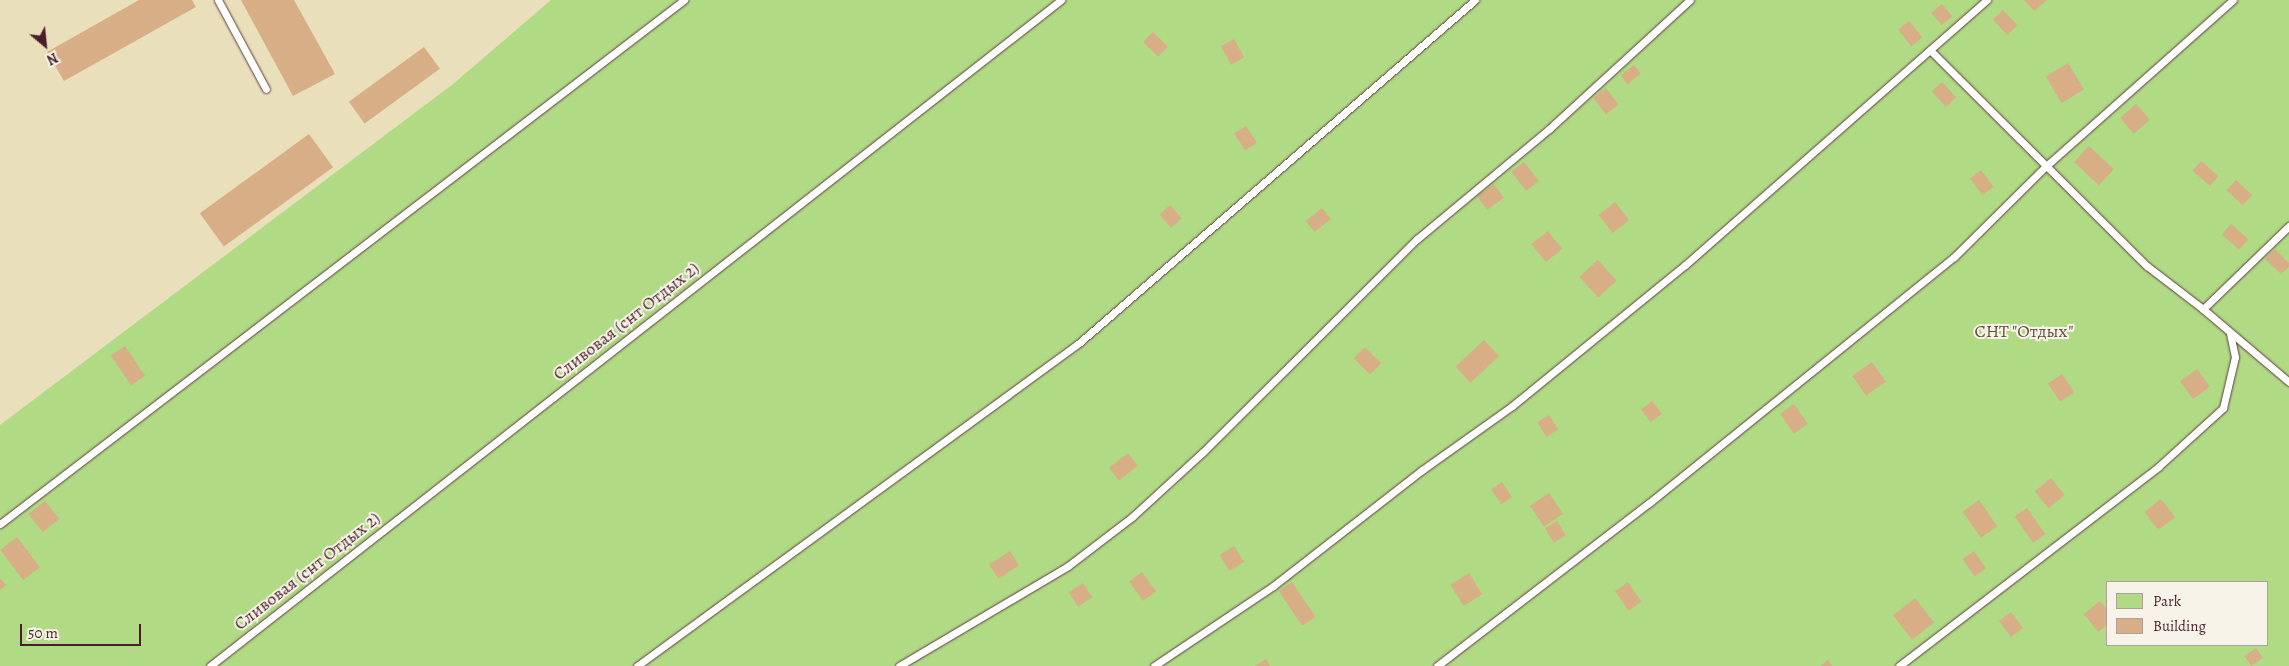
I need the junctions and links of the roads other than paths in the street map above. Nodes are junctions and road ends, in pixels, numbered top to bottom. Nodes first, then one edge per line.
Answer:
1 (218, 0) edge
2 (684, 0) edge
3 (1061, 0) edge
4 (1475, 0) edge
5 (1690, 0) edge
6 (1987, 0) edge
7 (2232, 0) edge
8 (1930, 50) junction
9 (266, 89) dead end
10 (2046, 166) junction
11 (2289, 226) edge
12 (2203, 309) junction
13 (2230, 334) junction
14 (2289, 382) edge
15 (0, 524) edge
16 (210, 666) edge
17 (637, 666) edge
18 (899, 666) edge
19 (1154, 666) edge
20 (1437, 666) edge
21 (1899, 666) edge

1 - 9 lane
2 - 15 lane
3 - 16 lane, Сливовая (снт Отдых 2)
4 - 17 lane
5 - 18 lane
6 - 8 lane
7 - 10 lane
8 - 10 lane
8 - 19 lane
10 - 12 lane
10 - 20 lane
11 - 12 lane
12 - 13 lane
13 - 14 lane
13 - 21 lane

